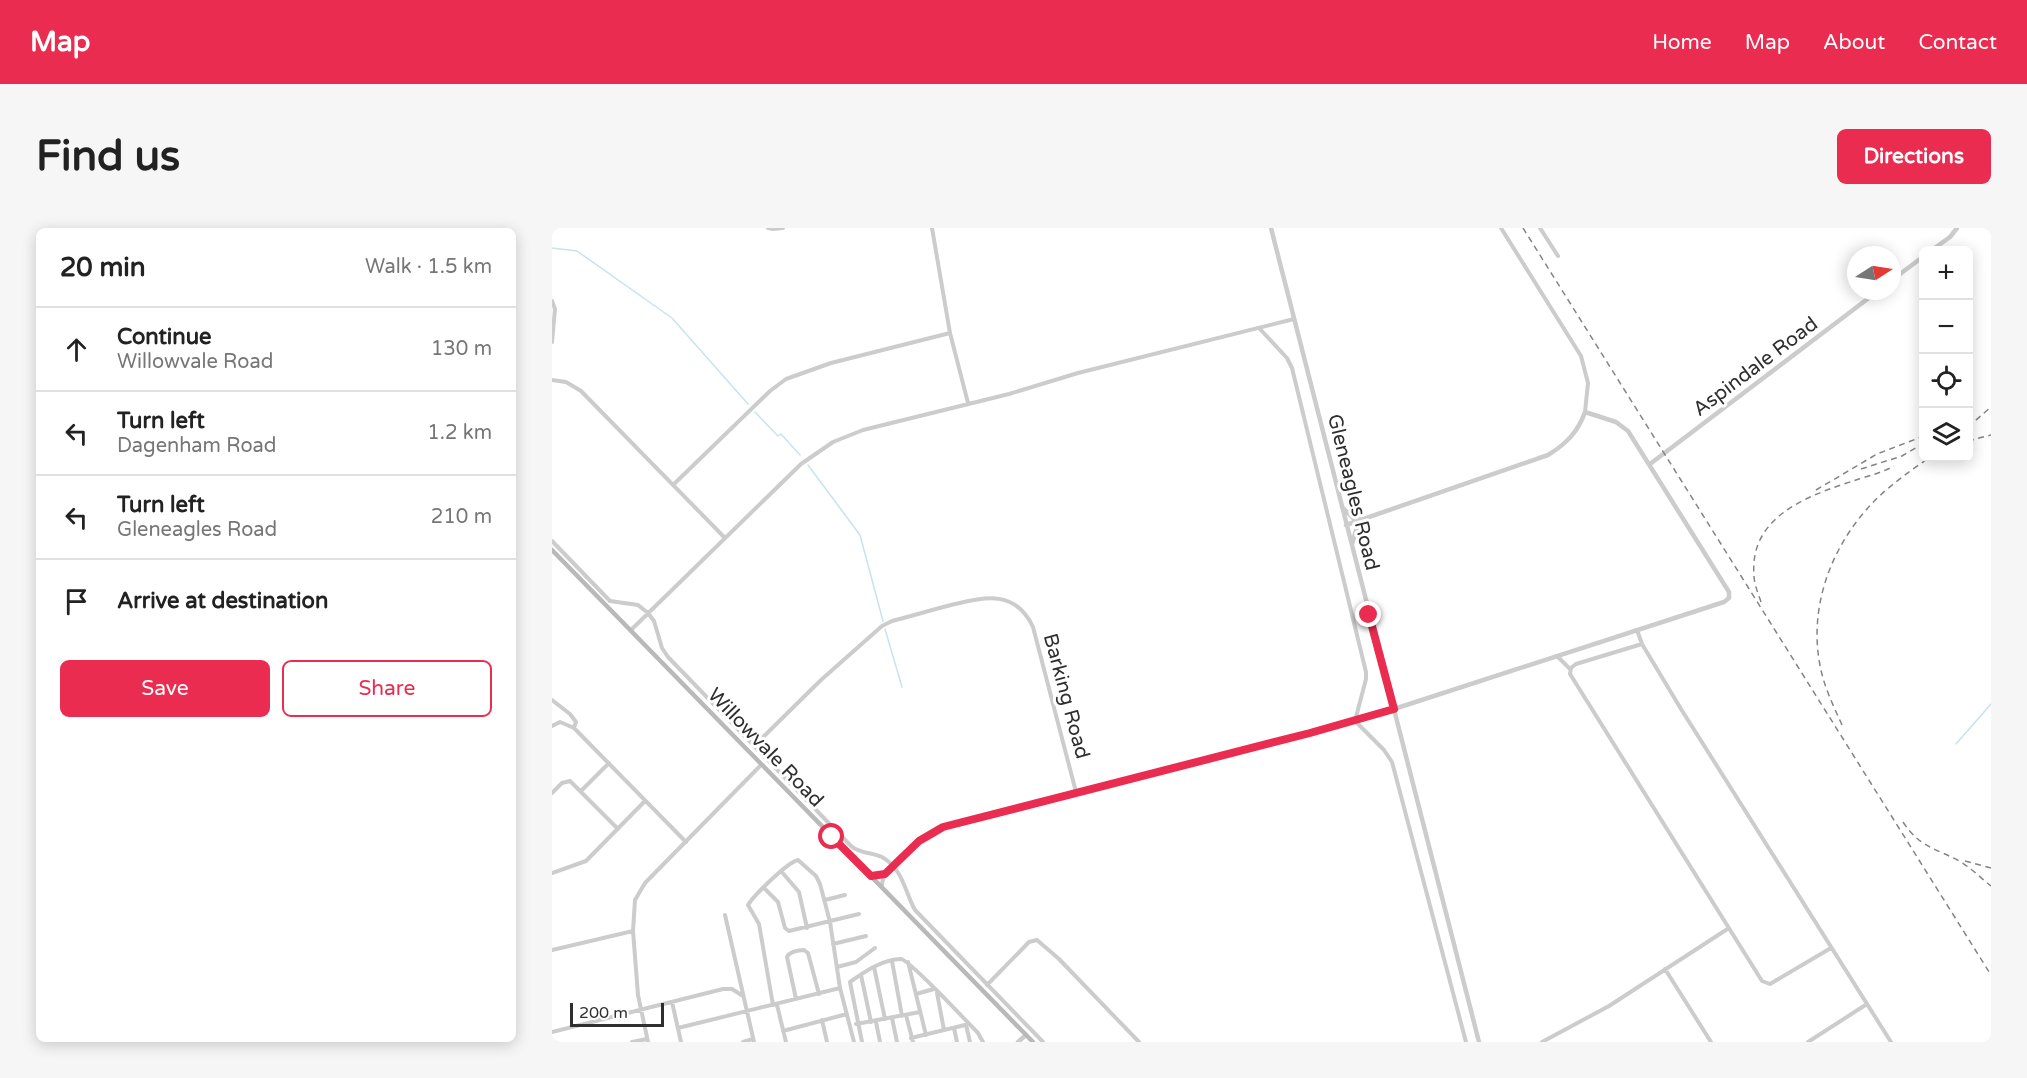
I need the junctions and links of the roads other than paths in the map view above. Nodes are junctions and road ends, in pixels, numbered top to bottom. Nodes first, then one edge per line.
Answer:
1 (768, 228) edge
2 (783, 228) edge
3 (932, 228) edge
4 (1271, 228) edge
5 (1501, 228) edge
6 (1540, 228) edge
7 (1957, 228) edge
8 (1938, 246) edge
9 (1558, 256) dead end
10 (1919, 259) edge
11 (1901, 273) edge
12 (1866, 300) edge
13 (552, 301) edge
14 (1294, 319) junction
15 (1259, 328) junction
16 (950, 333) junction
17 (552, 342) edge
18 (552, 380) edge
19 (968, 404) junction
20 (1585, 412) junction
21 (1650, 464) junction
22 (673, 485) junction
23 (1341, 506) junction
24 (1362, 519) junction
25 (1346, 525) junction
26 (725, 538) junction
27 (552, 541) edge
28 (1352, 546) junction
29 (552, 550) edge
30 (648, 613) junction
31 (1637, 630) junction
32 (630, 632) junction
33 (1642, 644) junction
34 (1557, 656) junction
35 (1570, 669) junction
36 (552, 700) edge
37 (1394, 709) junction
38 (1355, 721) junction
39 (552, 726) edge
40 (574, 728) junction
41 (754, 746) junction
42 (609, 763) junction
43 (761, 765) junction
44 (581, 791) junction
45 (1076, 792) junction
46 (552, 793) edge
47 (645, 801) junction
48 (618, 829) junction
49 (686, 842) junction
50 (892, 866) junction
51 (781, 872) junction
52 (552, 873) edge
53 (885, 874) junction
54 (871, 876) junction
55 (882, 887) junction
56 (764, 888) junction
57 (845, 895) dead end
58 (825, 900) junction
59 (859, 914) dead end
60 (725, 915) dead end
61 (830, 922) junction
62 (807, 928) junction
63 (1729, 928) junction
64 (633, 931) junction
65 (866, 936) dead end
66 (833, 944) junction
67 (875, 948) dead end
68 (1831, 948) junction
69 (552, 950) edge
70 (892, 961) junction
71 (907, 962) junction
72 (837, 967) junction
73 (874, 967) junction
74 (1665, 969) junction
75 (861, 975) junction
76 (987, 985) junction
77 (840, 988) junction
78 (936, 990) junction
79 (819, 994) junction
80 (915, 994) junction
81 (743, 996) junction
82 (796, 999) junction
83 (672, 1002) junction
84 (1867, 1004) junction
85 (775, 1005) junction
86 (640, 1009) junction
87 (746, 1012) junction
88 (920, 1012) junction
89 (847, 1014) junction
90 (904, 1016) junction
91 (892, 1018) junction
92 (885, 1019) junction
93 (822, 1020) junction
94 (873, 1022) junction
95 (858, 1024) junction
96 (850, 1025) junction
97 (967, 1025) junction
98 (678, 1028) junction
99 (954, 1028) junction
100 (944, 1030) junction
101 (783, 1031) junction
102 (552, 1032) edge
103 (926, 1035) junction
104 (1026, 1035) junction
105 (912, 1040) edge
106 (648, 1041) edge
107 (754, 1041) edge
108 (632, 1042) edge
109 (681, 1042) edge
110 (743, 1042) edge
111 (786, 1042) edge
112 (827, 1042) edge
113 (855, 1042) edge
114 (862, 1042) edge
115 (880, 1042) edge
116 (897, 1042) edge
117 (957, 1042) edge
118 (970, 1042) edge
119 (983, 1042) edge
120 (1018, 1042) edge
121 (1033, 1042) edge
122 (1043, 1042) edge
123 (1139, 1042) edge
124 (1466, 1042) edge
125 (1479, 1042) edge
126 (1542, 1042) edge
127 (1712, 1042) edge
128 (1808, 1042) edge
129 (1891, 1042) edge

1 - 2 street
3 - 16 street
4 - 14 street, Gleneagles Road
5 - 20 street
6 - 9 street
7 - 8 street
10 - 11 street
12 - 21 street, Aspindale Road
13 - 17 street
14 - 15 street
14 - 23 street, Gleneagles Road
15 - 19 street
15 - 38 street
16 - 19 street
16 - 22 street
18 - 22 street
19 - 26 street
20 - 21 street
20 - 24 street
21 - 31 street
22 - 26 street
23 - 24 street
23 - 25 street, Gleneagles Road
24 - 25 street
24 - 28 street
25 - 28 street, Gleneagles Road
26 - 30 street
27 - 30 street
28 - 37 street, Gleneagles Road
29 - 32 main road, Willowvale Road
30 - 32 street
30 - 41 street
31 - 33 street
31 - 34 street
32 - 43 main road, Willowvale Road
33 - 35 street
33 - 68 street
34 - 35 street
34 - 37 street
35 - 63 street
36 - 40 street
37 - 38 street
37 - 125 street, Gleneagles Road
38 - 45 street
38 - 124 street
39 - 40 street
40 - 42 street
41 - 45 street, Barking Road
41 - 50 street
42 - 44 street
42 - 47 street
43 - 49 street
43 - 54 main road, Willowvale Road
44 - 46 street
44 - 48 street
45 - 50 street
47 - 48 street
47 - 49 street
48 - 52 street
49 - 64 street
50 - 53 street
50 - 76 street
51 - 56 street
51 - 58 street
51 - 62 street
53 - 54 street
53 - 55 street
54 - 55 main road, Willowvale Road
55 - 104 main road, Willowvale Road
56 - 62 street
56 - 85 street
57 - 58 street
58 - 61 street
59 - 61 street
60 - 81 street
61 - 62 street
61 - 66 street
63 - 68 street
63 - 74 street
64 - 69 street
64 - 86 street
65 - 66 street
66 - 72 street
67 - 72 street
68 - 84 street
70 - 71 street
70 - 73 street
70 - 90 street
71 - 78 street
71 - 80 street
72 - 77 street
73 - 75 street
73 - 92 street
74 - 126 street
74 - 127 street
75 - 94 street
75 - 95 street
76 - 122 street
76 - 123 street
77 - 79 street
77 - 89 street
78 - 80 street
78 - 97 street
78 - 100 street
79 - 82 street
79 - 82 street
80 - 88 street
81 - 83 street
81 - 87 street
82 - 85 street
83 - 86 street
83 - 98 street
84 - 128 street
84 - 129 street
85 - 87 street
85 - 101 street
86 - 102 street
86 - 106 street
87 - 98 street
87 - 107 street
88 - 90 street
88 - 103 street
89 - 93 street
89 - 96 street
90 - 91 street
90 - 105 street
91 - 92 street
91 - 116 street
92 - 94 street
93 - 101 street
93 - 112 street
94 - 95 street
94 - 115 street
95 - 96 street
95 - 114 street
96 - 113 street
97 - 99 street
97 - 118 street
97 - 119 street
98 - 109 street
99 - 100 street
99 - 117 street
100 - 103 street
101 - 111 street
103 - 105 street
104 - 120 street
104 - 121 main road, Willowvale Road
106 - 108 street
107 - 110 street

